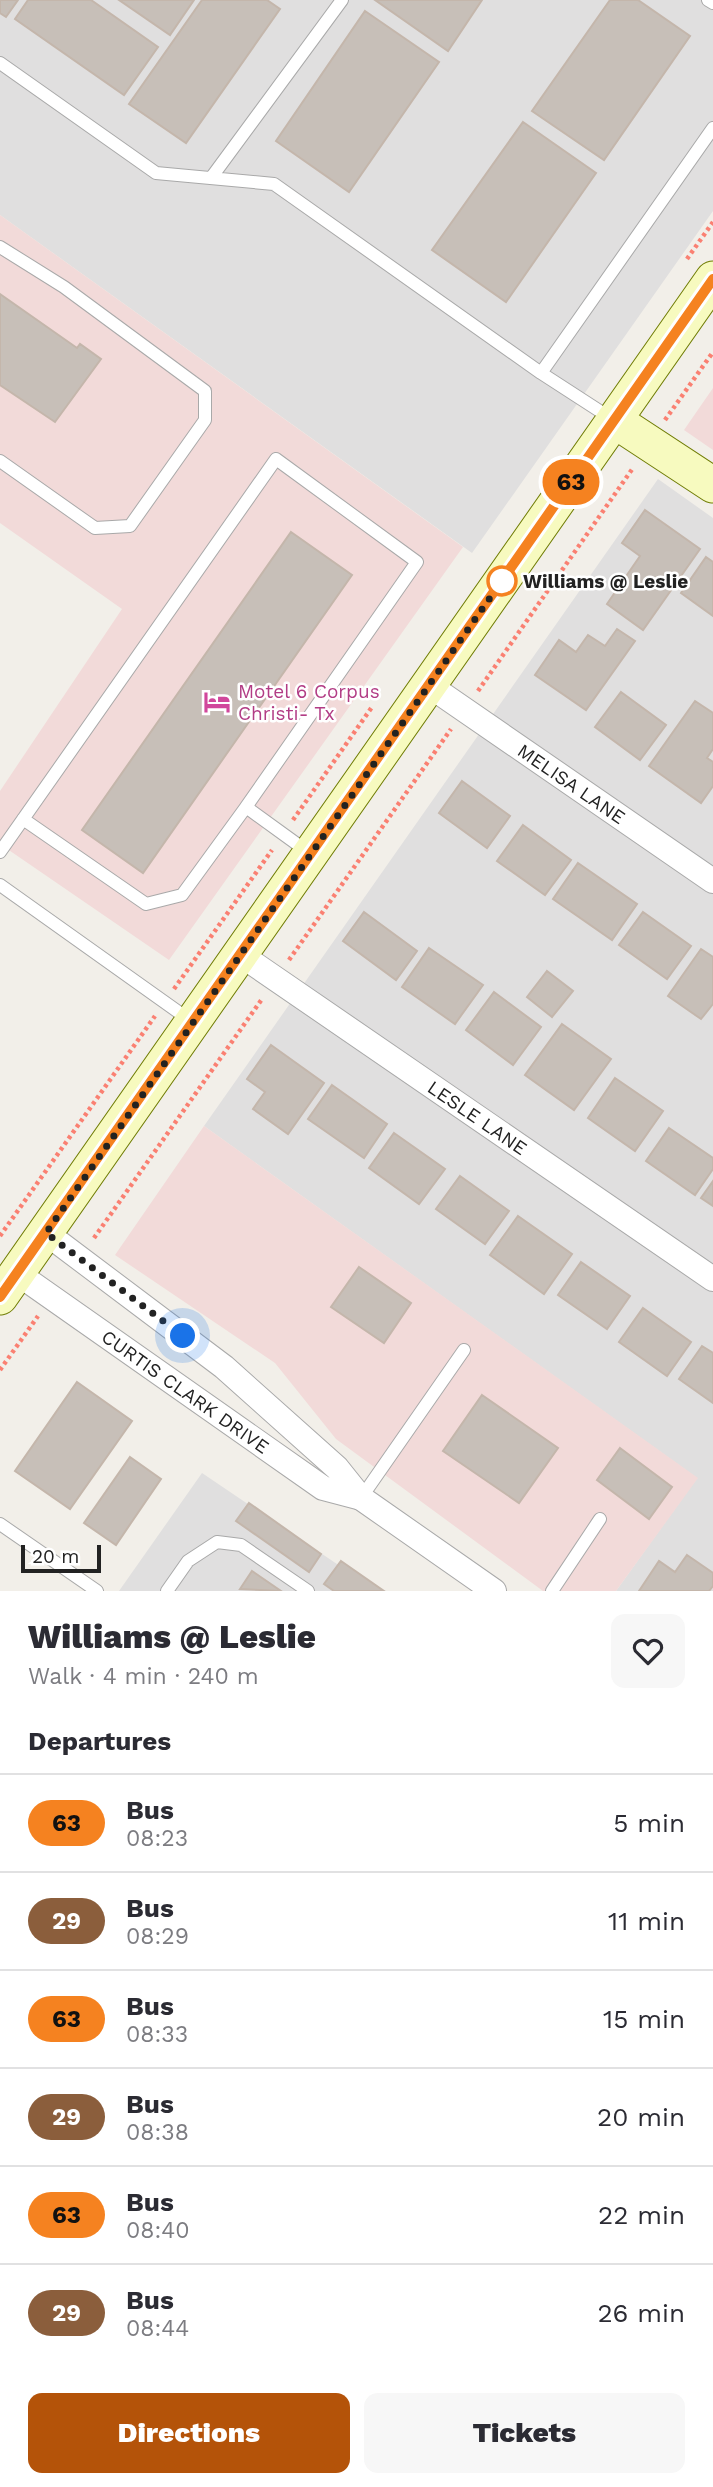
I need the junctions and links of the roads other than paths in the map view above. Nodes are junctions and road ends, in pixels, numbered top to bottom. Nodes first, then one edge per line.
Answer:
1 (342, 0) edge
2 (708, 0) edge
3 (713, 3) edge
4 (0, 63) edge
5 (713, 128) edge
6 (211, 178) junction
7 (0, 247) edge
8 (697, 273) edge
9 (541, 373) junction
10 (614, 420) junction
11 (0, 461) edge
12 (712, 481) edge
13 (430, 686) junction
14 (246, 807) junction
15 (23, 819) junction
16 (0, 852) edge
17 (311, 854) junction
18 (713, 881) edge
19 (0, 885) edge
20 (241, 956) junction
21 (178, 1012) junction
22 (46, 1233) junction
23 (8, 1278) edge
24 (713, 1279) edge
25 (464, 1350) dead end
26 (361, 1498) junction
27 (600, 1519) dead end
28 (0, 1524) edge
29 (97, 1591) edge
30 (167, 1591) edge
31 (308, 1591) edge
32 (495, 1591) edge
33 (552, 1591) edge

1 - 6 lane
2 - 3 lane
4 - 6 lane
5 - 9 lane
6 - 9 lane
7 - 11 lane
8 - 10 street
9 - 10 lane
10 - 12 street
10 - 13 street
13 - 17 street
13 - 18 street, MELISA LANE
14 - 15 lane
14 - 15 lane
14 - 17 lane
15 - 16 lane
17 - 20 street
19 - 21 lane
20 - 21 street
20 - 24 street, LESLE LANE
21 - 22 street
22 - 23 street
22 - 26 street, CURTIS CLARK DRIVE
23 - 26 street, CURTIS CLARK DRIVE
25 - 26 lane
26 - 32 street, CURTIS CLARK DRIVE
27 - 33 lane
28 - 29 lane
30 - 31 lane

